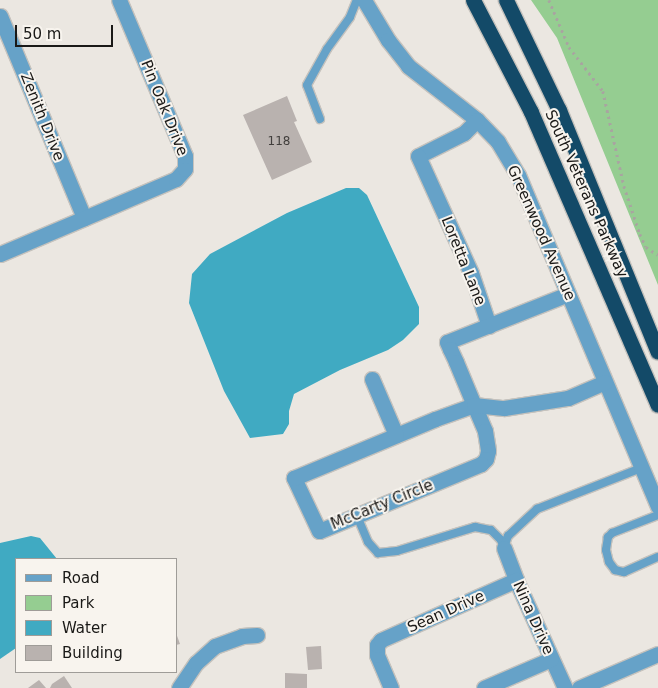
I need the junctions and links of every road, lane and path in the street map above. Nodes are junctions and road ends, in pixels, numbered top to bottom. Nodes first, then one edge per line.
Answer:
1 (119, 0) edge
2 (357, 0) edge
3 (364, 0) edge
4 (473, 0) edge
5 (506, 0) edge
6 (549, 0) edge
7 (0, 16) edge
8 (320, 119) dead end
9 (477, 120) junction
10 (84, 218) junction
11 (0, 254) edge
12 (658, 255) edge
13 (568, 294) junction
14 (489, 326) junction
15 (658, 352) edge
16 (372, 379) dead end
17 (605, 382) junction
18 (474, 405) junction
19 (658, 405) edge
20 (396, 435) junction
21 (641, 468) junction
22 (658, 506) edge
23 (658, 515) edge
24 (357, 516) junction
25 (504, 548) junction
26 (658, 557) edge
27 (516, 580) junction
28 (257, 635) dead end
29 (658, 654) edge
30 (551, 659) junction
31 (179, 688) edge
32 (392, 688) edge
33 (484, 688) edge
34 (565, 688) edge
35 (579, 688) edge

1 - 10 street, Pin Oak Drive
2 - 8 lane
3 - 9 street, Greenwood Avenue
4 - 19 highway, South Veterans Parkway
5 - 15 highway, South Veterans Parkway
6 - 12 path
7 - 10 street, Zenith Drive
9 - 13 street, Greenwood Avenue
9 - 14 street, Loretta Lane
10 - 11 street
13 - 14 street
13 - 17 street, Greenwood Avenue
14 - 18 street, Loretta Lane
16 - 20 street
17 - 18 street
17 - 21 street, Greenwood Avenue
18 - 20 street, McCarty Circle
18 - 24 street, McCarty Circle
20 - 24 street, McCarty Circle
21 - 22 street, Greenwood Avenue
21 - 25 lane
23 - 26 lane
24 - 25 lane
25 - 27 street, Nina Drive
27 - 30 street, Nina Drive
27 - 32 street, Sean Drive
28 - 31 street
29 - 35 street
30 - 33 street
30 - 34 street, Nina Drive

